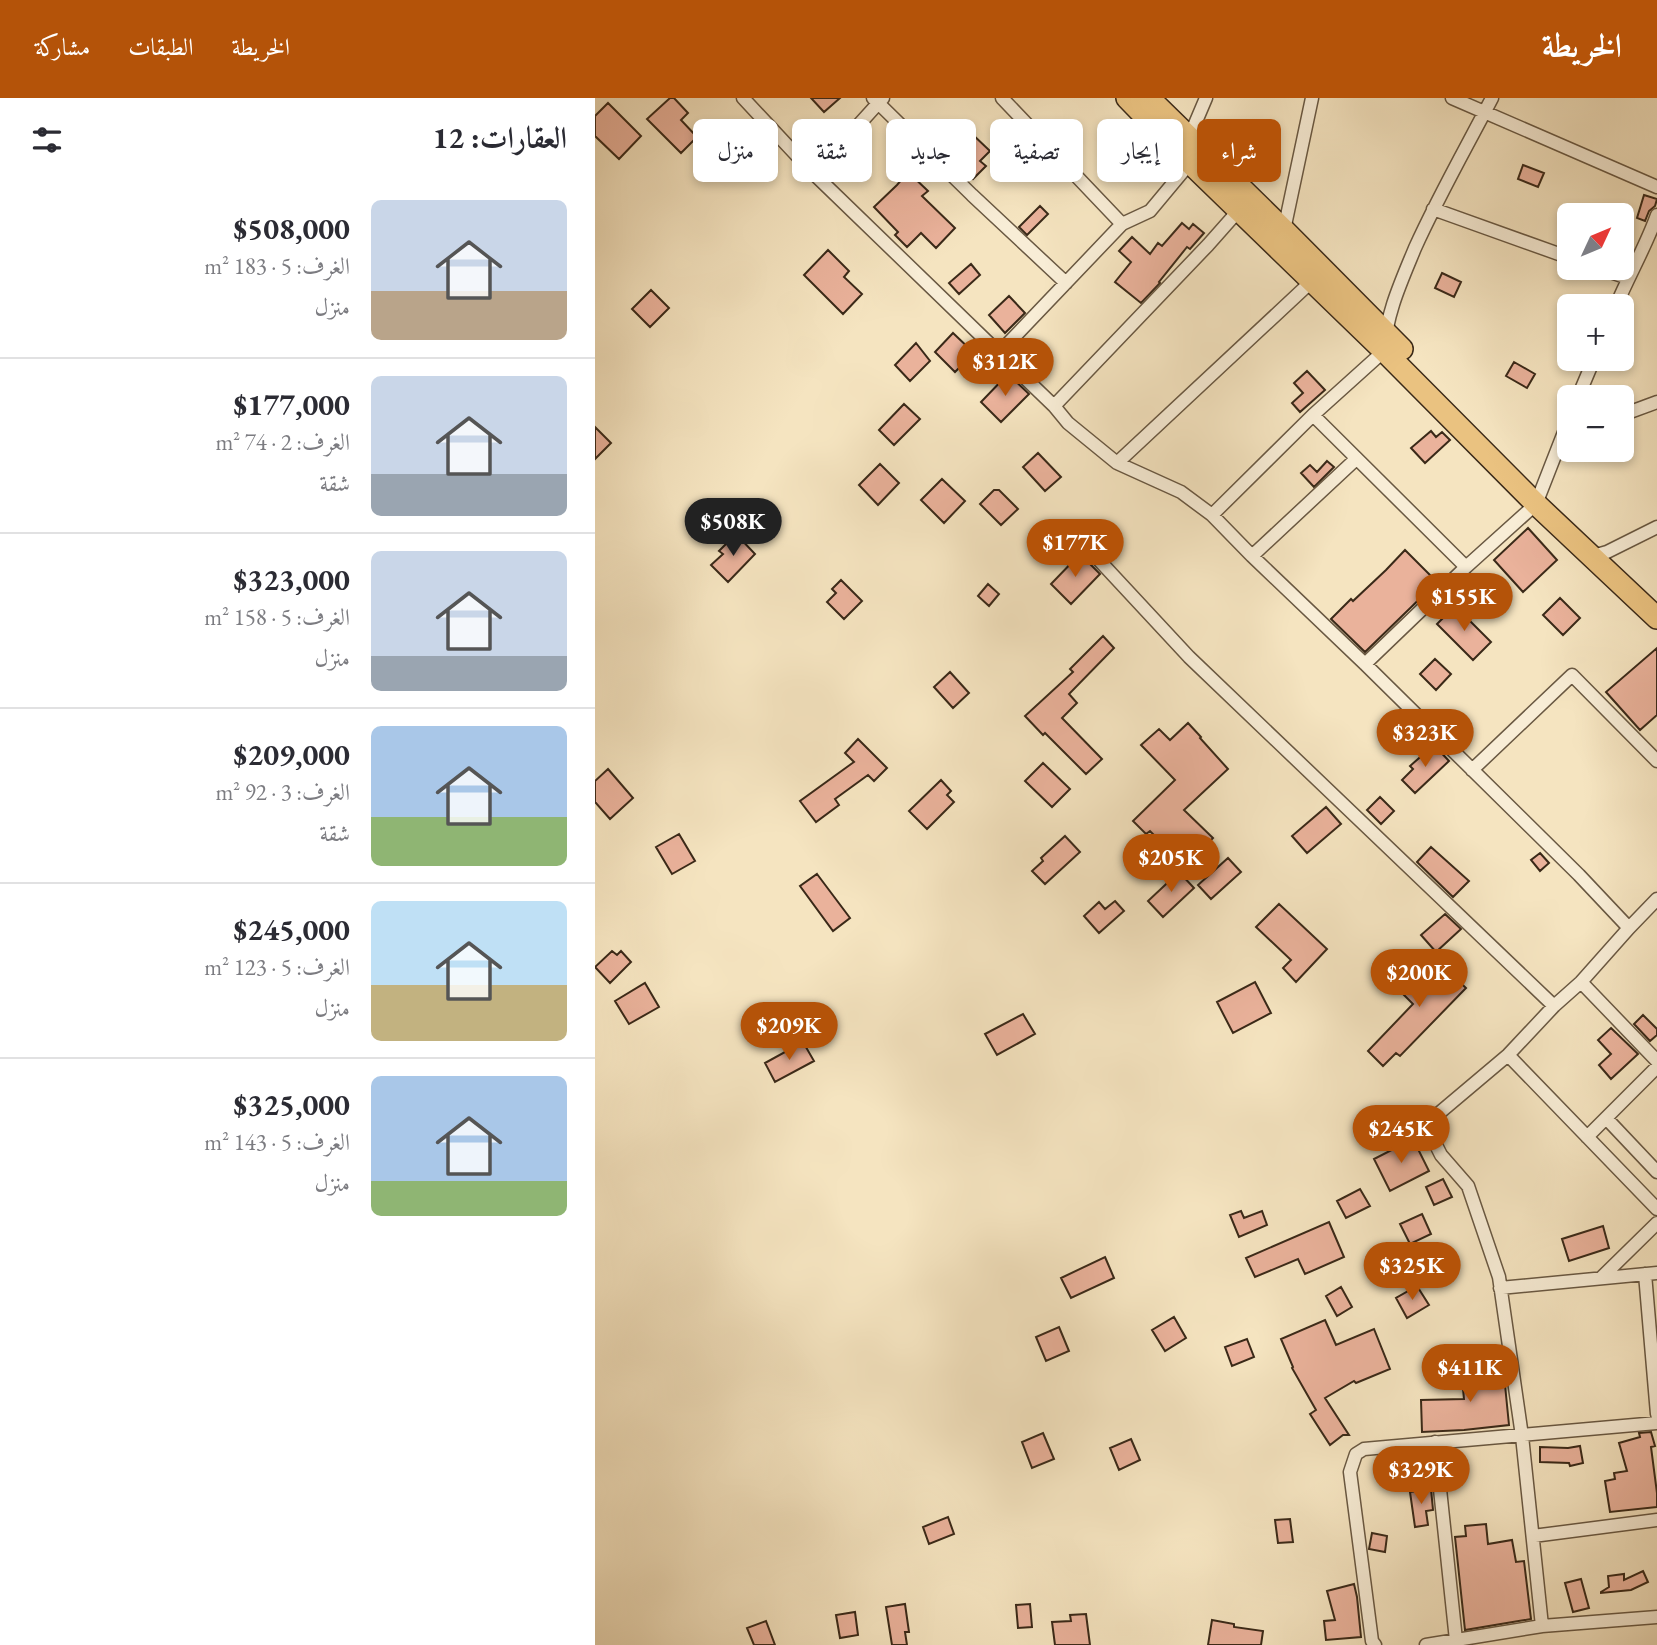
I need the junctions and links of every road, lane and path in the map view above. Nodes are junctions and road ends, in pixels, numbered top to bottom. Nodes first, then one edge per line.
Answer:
1 (743, 98) edge
2 (1002, 98) edge
3 (1127, 98) edge
4 (1149, 98) edge
5 (1206, 98) edge
6 (1312, 98) edge
7 (1452, 98) edge
8 (1492, 98) edge
9 (878, 100) edge
10 (1484, 113) junction
11 (862, 119) edge
12 (1189, 138) junction
13 (792, 150) edge
14 (1190, 163) junction
15 (822, 182) edge
16 (1657, 187) edge
17 (1433, 209) junction
18 (1239, 210) junction
19 (1657, 215) edge
20 (1122, 223) junction
21 (1285, 230) junction
22 (1652, 247) edge
23 (1557, 253) edge
24 (1635, 269) edge
25 (1312, 281) junction
26 (1066, 282) junction
27 (1385, 342) junction
28 (999, 353) junction
29 (1657, 401) edge
30 (1054, 406) junction
31 (1634, 410) edge
32 (1313, 415) junction
33 (1557, 456) edge
34 (1356, 459) junction
35 (1117, 463) junction
36 (1539, 496) junction
37 (1212, 515) junction
38 (1657, 527) edge
39 (1600, 554) junction
40 (1252, 556) junction
41 (1097, 558) dead end
42 (1466, 566) junction
43 (1656, 611) edge
44 (1364, 664) junction
45 (1654, 752) edge
46 (1472, 770) junction
47 (1657, 899) edge
48 (1629, 928) junction
49 (1581, 982) junction
50 (1553, 1006) junction
51 (1508, 1055) junction
52 (1657, 1060) edge
53 (1657, 1067) edge
54 (1606, 1118) junction
55 (1587, 1137) junction
56 (1657, 1172) edge
57 (1657, 1209) edge
58 (1657, 1223) edge
59 (1651, 1273) edge
60 (1601, 1278) junction
61 (1500, 1288) junction
62 (1657, 1413) edge
63 (1657, 1423) edge
64 (1522, 1436) junction
65 (1435, 1442) junction
66 (1657, 1520) edge
67 (1532, 1536) junction
68 (1657, 1617) edge
69 (1542, 1626) junction
70 (1457, 1640) junction
71 (1375, 1645) edge
72 (1426, 1645) edge

1 - 13 street
2 - 20 street
3 - 14 main road
4 - 12 main road
5 - 12 street
6 - 21 street
7 - 10 street
8 - 10 street
9 - 11 street
9 - 26 street
10 - 16 street
10 - 17 street
12 - 21 main road
14 - 18 main road
14 - 20 street
15 - 28 street
17 - 23 street
17 - 27 street
18 - 25 main road
18 - 30 street
19 - 22 street
20 - 26 street
21 - 27 main road
22 - 24 street
25 - 27 main road
25 - 35 street
26 - 28 street
27 - 32 street
27 - 36 main road
28 - 30 street
29 - 31 street
30 - 35 street
32 - 34 street
32 - 37 street
33 - 36 street
34 - 40 street
34 - 42 street
35 - 37 street
36 - 39 main road
36 - 42 street
37 - 40 street
38 - 39 street
39 - 43 main road
40 - 44 street
41 - 50 street
42 - 44 street
44 - 46 street
45 - 46 street
46 - 48 street
47 - 48 street
48 - 49 street
49 - 50 street
49 - 52 street
50 - 51 street
51 - 55 street
51 - 61 street
53 - 54 street
54 - 55 street
54 - 56 street
55 - 57 street
58 - 60 street
59 - 60 street
59 - 62 street
60 - 61 street
61 - 64 street
63 - 64 street
64 - 65 street
64 - 67 street
65 - 70 street
65 - 71 street
66 - 67 street
67 - 69 street
68 - 69 street
69 - 70 street
70 - 72 street

